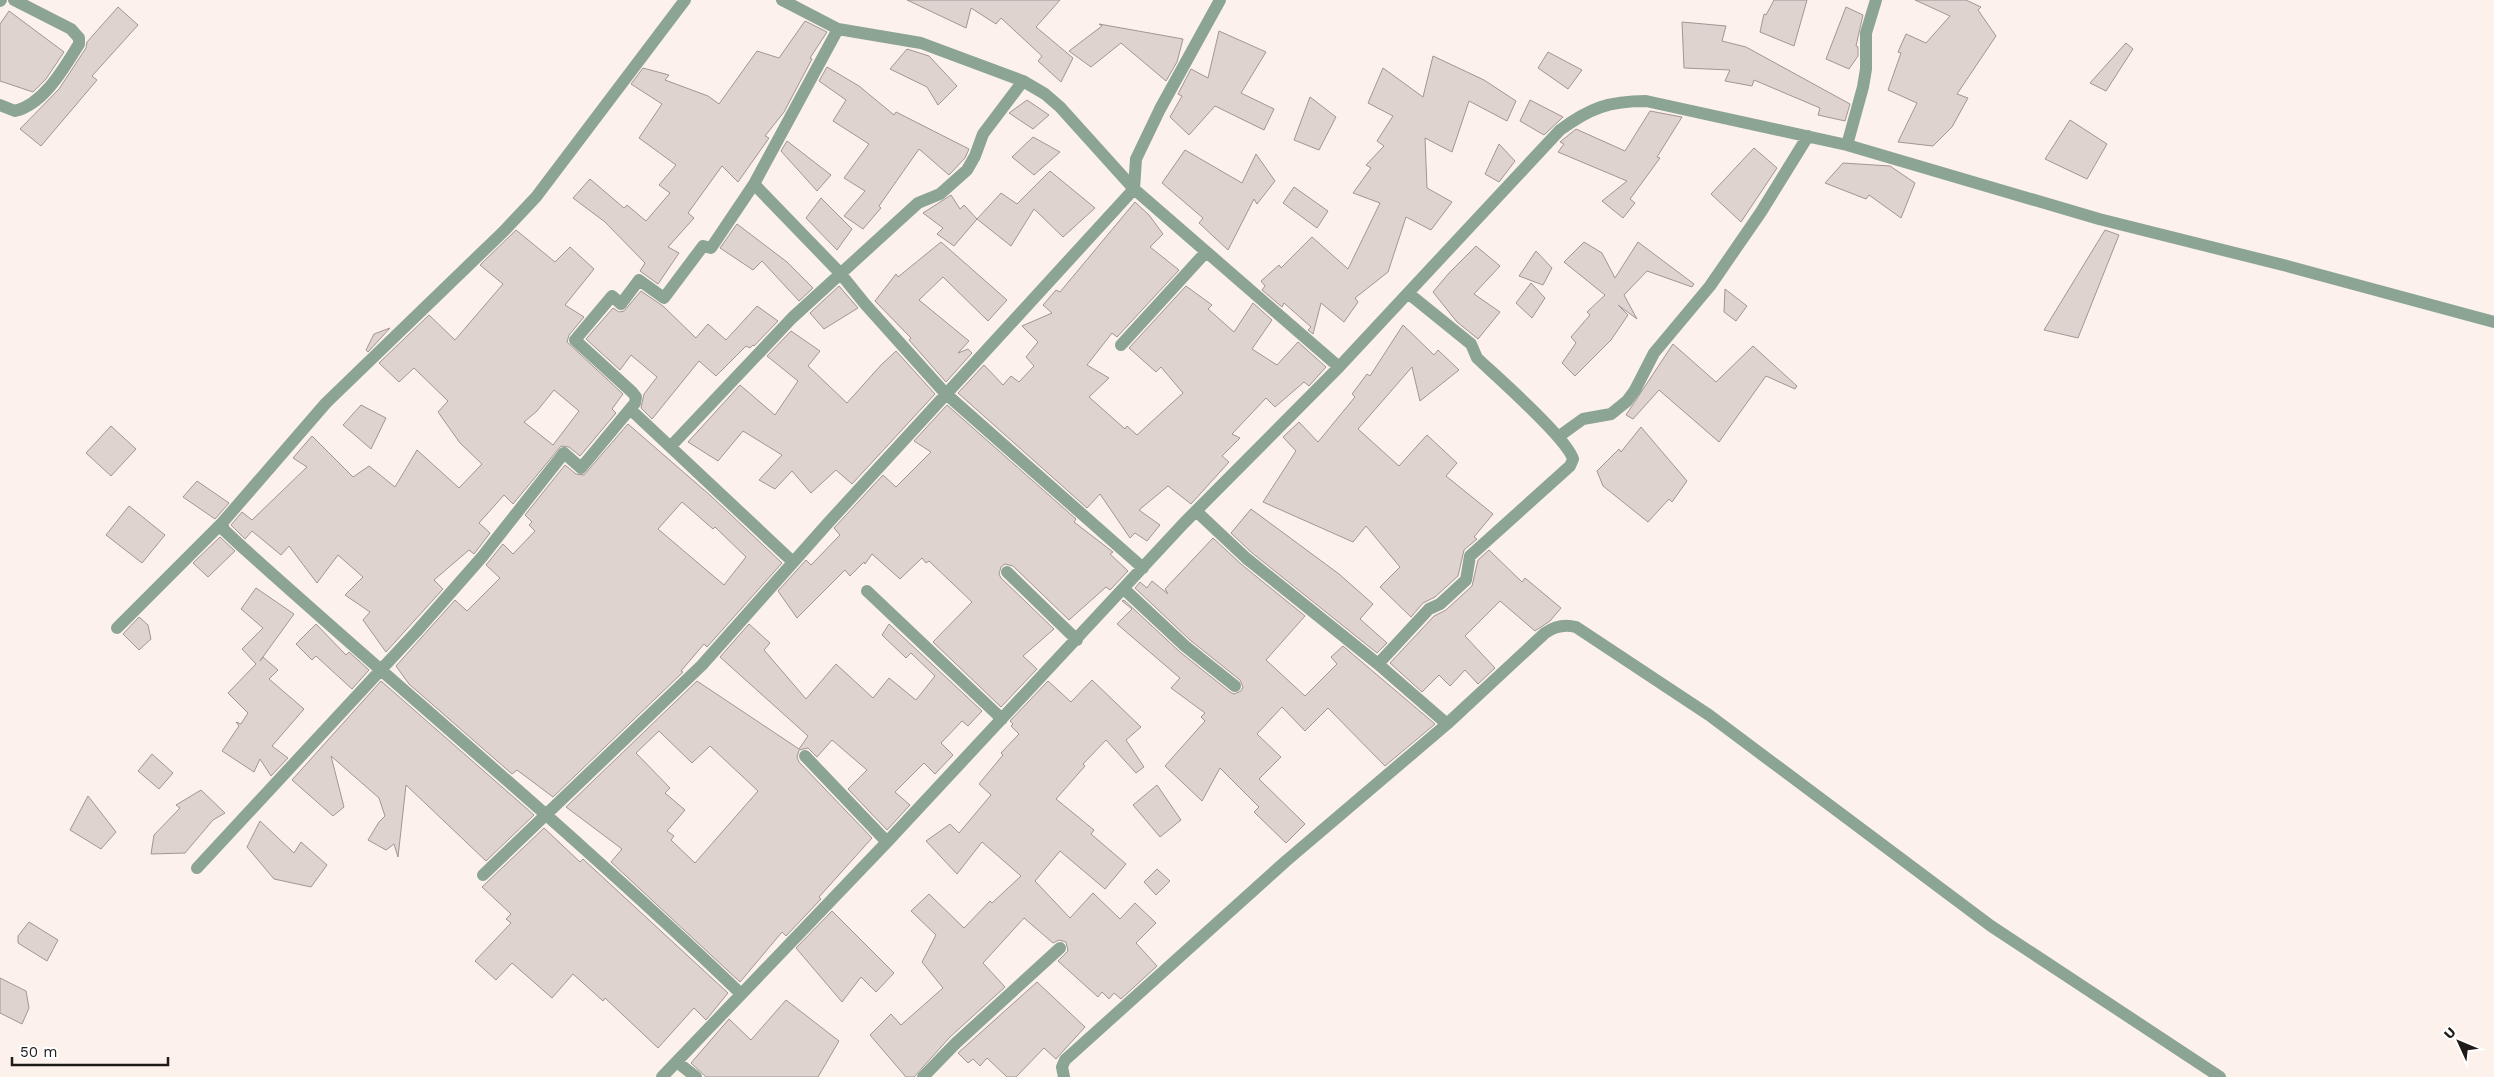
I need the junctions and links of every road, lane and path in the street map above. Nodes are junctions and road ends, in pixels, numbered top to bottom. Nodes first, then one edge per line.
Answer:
1 (14, 0) edge
2 (684, 0) edge
3 (782, 0) edge
4 (1220, 0) edge
5 (1876, 0) edge
6 (838, 29) junction
7 (1023, 81) junction
8 (0, 104) edge
9 (1808, 136) junction
10 (1847, 144) junction
11 (754, 184) junction
12 (1134, 188) junction
13 (1206, 252) junction
14 (840, 273) junction
15 (1408, 293) junction
16 (2494, 322) edge
17 (1121, 345) dead end
18 (1340, 366) junction
19 (946, 393) junction
20 (630, 409) junction
21 (1558, 437) junction
22 (671, 446) junction
23 (1196, 511) junction
24 (222, 522) junction
25 (793, 562) junction
26 (1143, 568) junction
27 (1007, 572) dead end
28 (1124, 589) junction
29 (867, 591) dead end
30 (117, 628) dead end
31 (1078, 640) junction
32 (1378, 664) junction
33 (380, 672) junction
34 (1235, 686) dead end
35 (1002, 718) junction
36 (1447, 724) junction
37 (805, 756) dead end
38 (546, 815) junction
39 (887, 842) junction
40 (197, 868) dead end
41 (483, 875) dead end
42 (1060, 948) dead end
43 (740, 993) junction
44 (677, 1062) junction
45 (662, 1077) edge
46 (696, 1077) edge
47 (923, 1077) edge
48 (1064, 1077) edge
49 (2220, 1077) edge

1 - 8 street
2 - 24 street
3 - 6 street
4 - 12 street
5 - 10 street
6 - 7 street
6 - 11 street
7 - 12 street
7 - 14 street
9 - 10 street
9 - 15 street
9 - 21 street
10 - 16 street
11 - 14 street
11 - 20 street
12 - 13 street
12 - 19 street
13 - 17 street
13 - 18 street
14 - 19 street
14 - 22 street
15 - 18 street
15 - 21 street
18 - 23 street
19 - 25 street
19 - 26 street
20 - 22 street
20 - 33 street
21 - 32 street
22 - 25 street
23 - 26 street
23 - 32 street
24 - 30 street
24 - 33 street
25 - 38 street
26 - 28 street
27 - 31 street
28 - 31 street
28 - 34 street
29 - 35 street
31 - 35 street
32 - 36 street
33 - 38 street
33 - 40 street
35 - 39 street
36 - 48 street
36 - 49 street
37 - 39 street
38 - 41 street
38 - 43 street
39 - 43 street
42 - 47 street
43 - 44 street
44 - 45 street
44 - 46 street

